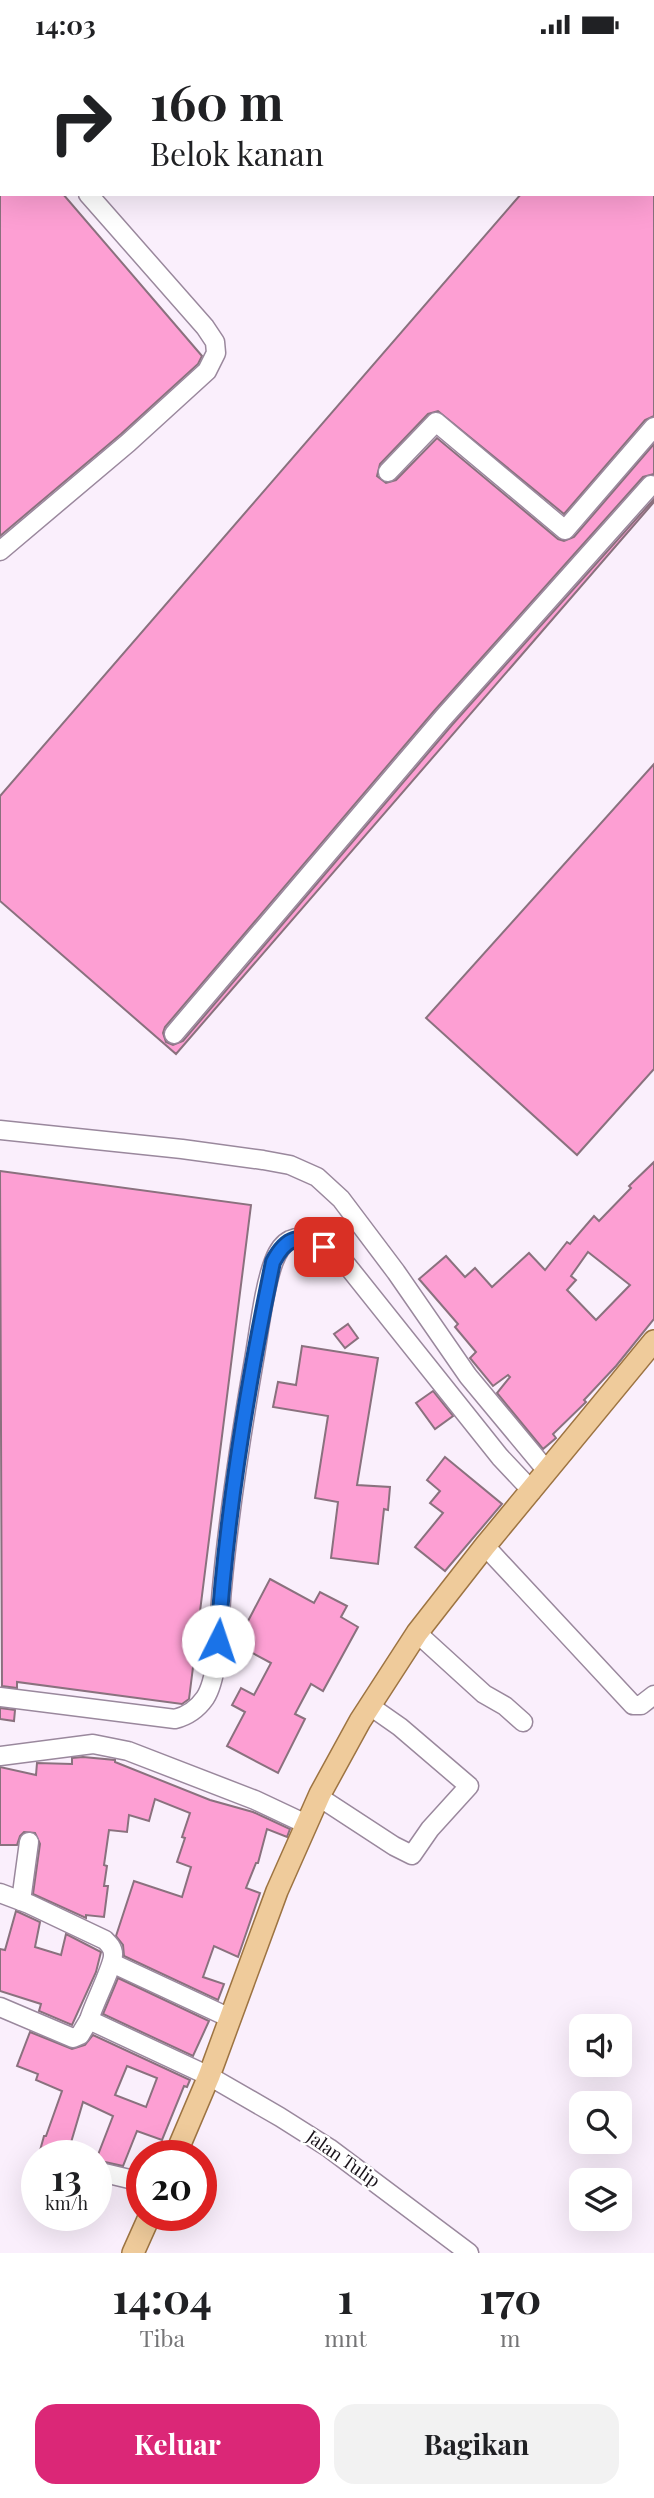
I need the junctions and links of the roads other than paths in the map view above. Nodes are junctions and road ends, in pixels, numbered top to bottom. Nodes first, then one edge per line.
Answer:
1 (90, 196) edge
2 (654, 427) edge
3 (388, 472) dead end
4 (653, 485) edge
5 (0, 551) edge
6 (174, 1034) dead end
7 (0, 1130) edge
8 (654, 1341) edge
9 (547, 1471) junction
10 (532, 1491) junction
11 (485, 1546) junction
12 (417, 1633) junction
13 (654, 1695) edge
14 (0, 1697) edge
15 (370, 1706) junction
16 (523, 1722) dead end
17 (0, 1756) edge
18 (318, 1797) junction
19 (306, 1824) junction
20 (29, 1842) dead end
21 (0, 1893) edge
22 (21, 1901) junction
23 (112, 1963) junction
24 (0, 2007) edge
25 (230, 2018) junction
26 (89, 2020) junction
27 (209, 2076) junction
28 (182, 2140) edge
29 (143, 2231) edge
30 (134, 2253) edge
31 (469, 2253) edge

1 - 5 street
2 - 3 street
4 - 6 street
7 - 9 street
8 - 9 main road
9 - 10 main road
10 - 11 main road
10 - 14 street
11 - 12 main road
11 - 13 street
12 - 15 main road
12 - 16 street
15 - 18 main road
15 - 18 street
17 - 19 street
18 - 19 main road
19 - 25 main road
20 - 22 street
21 - 22 street
22 - 23 street
23 - 25 street
23 - 26 street
24 - 26 street
25 - 27 main road
26 - 27 street, Jalan Tulip
27 - 28 main road
27 - 31 street, Jalan Tulip
29 - 30 main road

